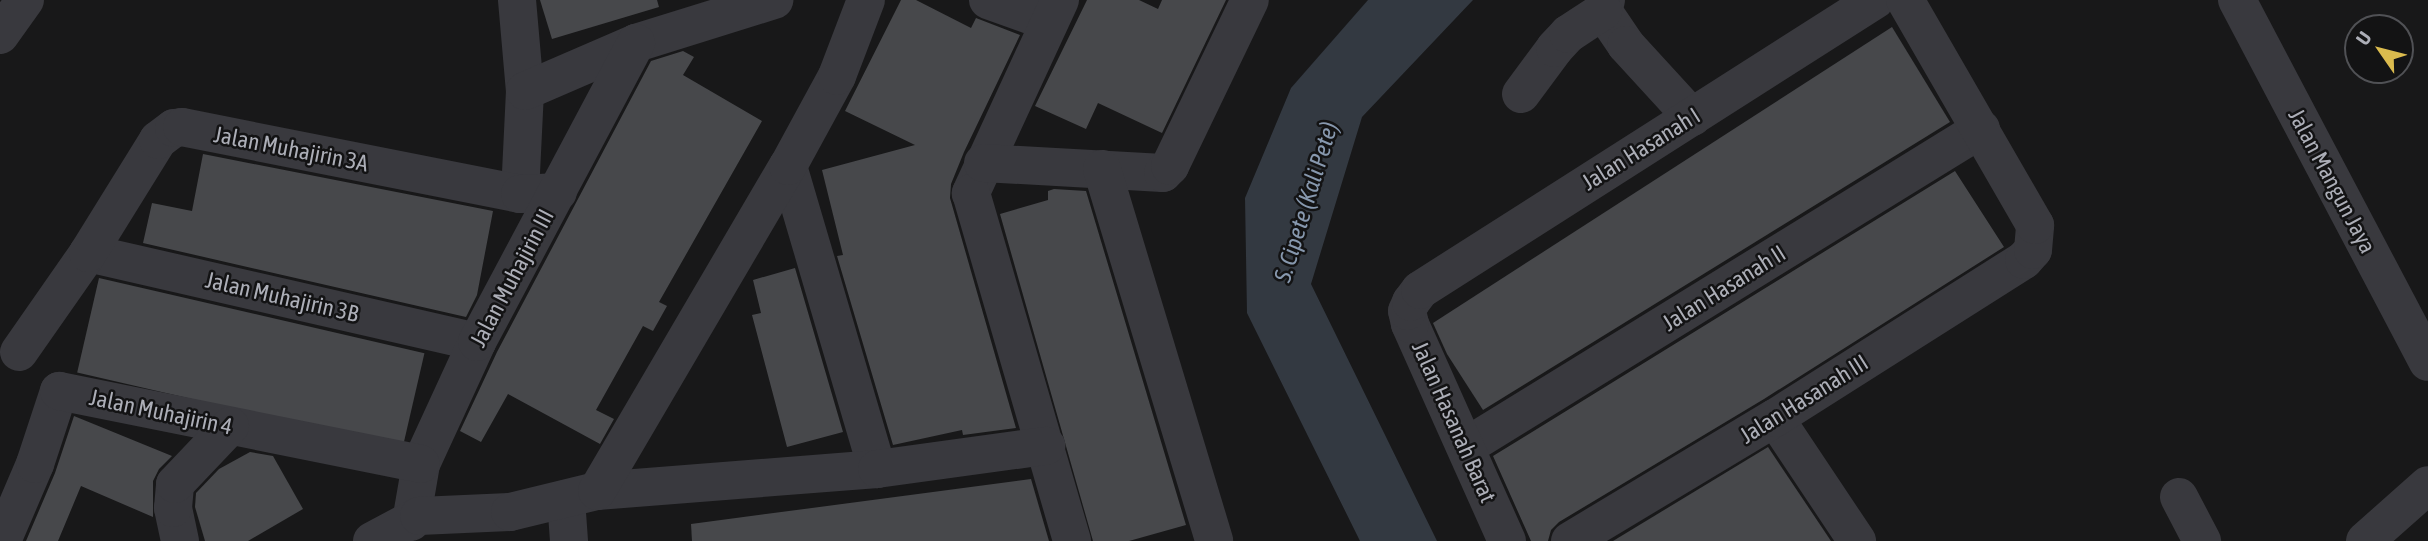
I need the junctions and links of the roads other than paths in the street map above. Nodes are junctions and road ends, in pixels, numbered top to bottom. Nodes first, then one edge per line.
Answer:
1 (25, 0) edge
2 (517, 0) edge
3 (774, 0) edge
4 (866, 0) edge
5 (988, 0) edge
6 (1250, 0) edge
7 (1875, 0) edge
8 (1906, 0) edge
9 (2237, 0) edge
10 (1604, 6) edge
11 (1054, 11) edge
12 (0, 35) edge
13 (636, 43) junction
14 (525, 90) junction
15 (1521, 94) dead end
16 (1692, 117) junction
17 (1982, 129) junction
18 (983, 163) junction
19 (788, 166) junction
20 (1102, 169) junction
21 (558, 192) junction
22 (520, 194) junction
23 (88, 253) junction
24 (1411, 302) joint
25 (477, 342) junction
26 (10, 346) edge
27 (2428, 362) edge
28 (59, 391) junction
29 (1776, 418) junction
30 (230, 426) junction
31 (1046, 446) junction
32 (1467, 446) junction
33 (421, 464) junction
34 (877, 469) junction
35 (2428, 485) edge
36 (581, 495) junction
37 (2179, 497) dead end
38 (411, 522) junction
39 (1840, 535) edge
40 (2, 541) edge
41 (180, 541) edge
42 (372, 541) edge
43 (569, 541) edge
44 (1072, 541) edge
45 (1214, 541) edge
46 (1507, 541) edge
47 (1570, 541) edge
48 (2202, 541) edge
49 (2365, 541) edge

1 - 12 street
2 - 14 street
3 - 13 street
4 - 19 street
5 - 11 street
6 - 20 street
7 - 16 street, Jalan Hasanah I
8 - 17 street
9 - 27 street, Jalan Mangun Jaya
10 - 15 street
10 - 16 street
11 - 18 street
13 - 14 street
13 - 21 street, Jalan Muhajirin III
14 - 22 street
16 - 24 street, Jalan Hasanah I
17 - 29 street, Jalan Hasanah III
17 - 32 street, Jalan Hasanah II
18 - 20 street
18 - 31 street
19 - 34 street
19 - 36 street
20 - 45 street
21 - 22 street, Jalan Muhajirin 3A
21 - 25 street, Jalan Muhajirin III
22 - 23 street, Jalan Muhajirin 3A
23 - 25 street, Jalan Muhajirin 3B
23 - 26 street, Jalan Muhajirin 3A
24 - 32 street, Jalan Hasanah Barat
25 - 33 street, Jalan Muhajirin III
26 - 28 street
28 - 30 street, Jalan Muhajirin 4
28 - 40 street, Jalan Muhajirin 4
29 - 39 street
29 - 47 street, Jalan Hasanah III
30 - 33 street, Jalan Muhajirin 4
30 - 41 street
31 - 34 street
31 - 44 street
32 - 46 street, Jalan Hasanah Barat
33 - 38 street, Jalan Muhajirin III
34 - 36 street
35 - 49 street
36 - 38 street
36 - 43 street
37 - 48 street
38 - 42 street

